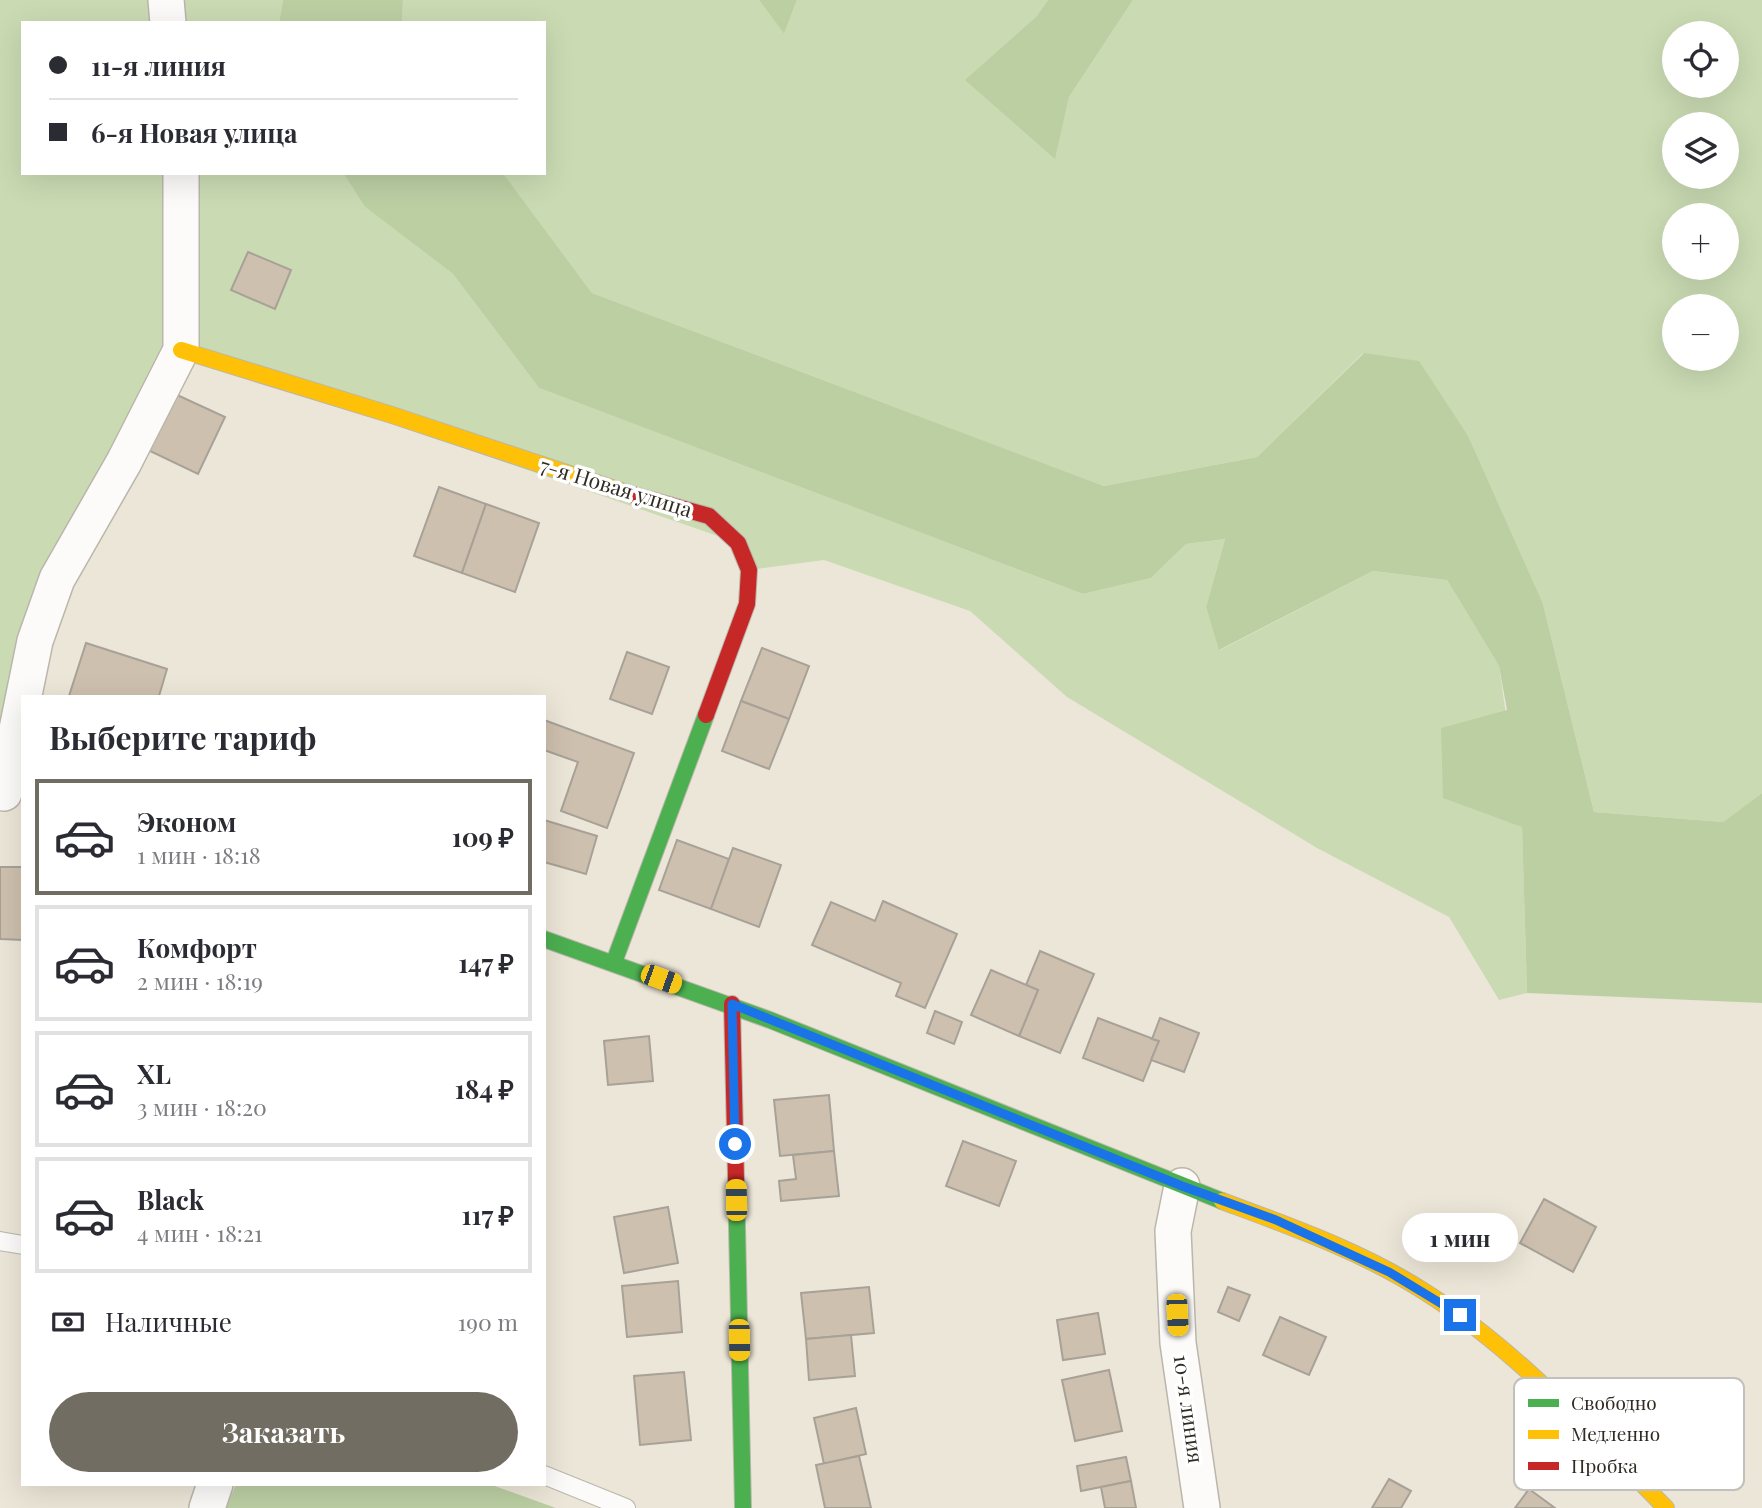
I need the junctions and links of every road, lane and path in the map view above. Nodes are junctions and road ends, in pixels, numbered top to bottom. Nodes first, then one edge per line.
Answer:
1 (166, 0) edge
2 (169, 21) edge
3 (181, 175) edge
4 (181, 350) junction
5 (26, 695) edge
6 (21, 723) edge
7 (9, 794) edge
8 (546, 940) edge
9 (614, 962) junction
10 (732, 1004) junction
11 (1182, 1186) junction
12 (0, 1241) edge
13 (21, 1245) edge
14 (1534, 1378) edge
15 (546, 1476) edge
16 (214, 1486) edge
17 (1648, 1490) edge
18 (207, 1508) edge
19 (626, 1508) edge
20 (743, 1508) edge
21 (1202, 1508) edge
22 (1666, 1508) edge

1 - 2 street
3 - 4 street
4 - 5 street
4 - 9 street, 7-я Новая улица
6 - 7 street
8 - 9 street
9 - 10 street
10 - 11 street
10 - 20 street
11 - 14 street
11 - 21 street, 10-я линия
12 - 13 lane
15 - 19 lane
16 - 18 street
17 - 22 street

